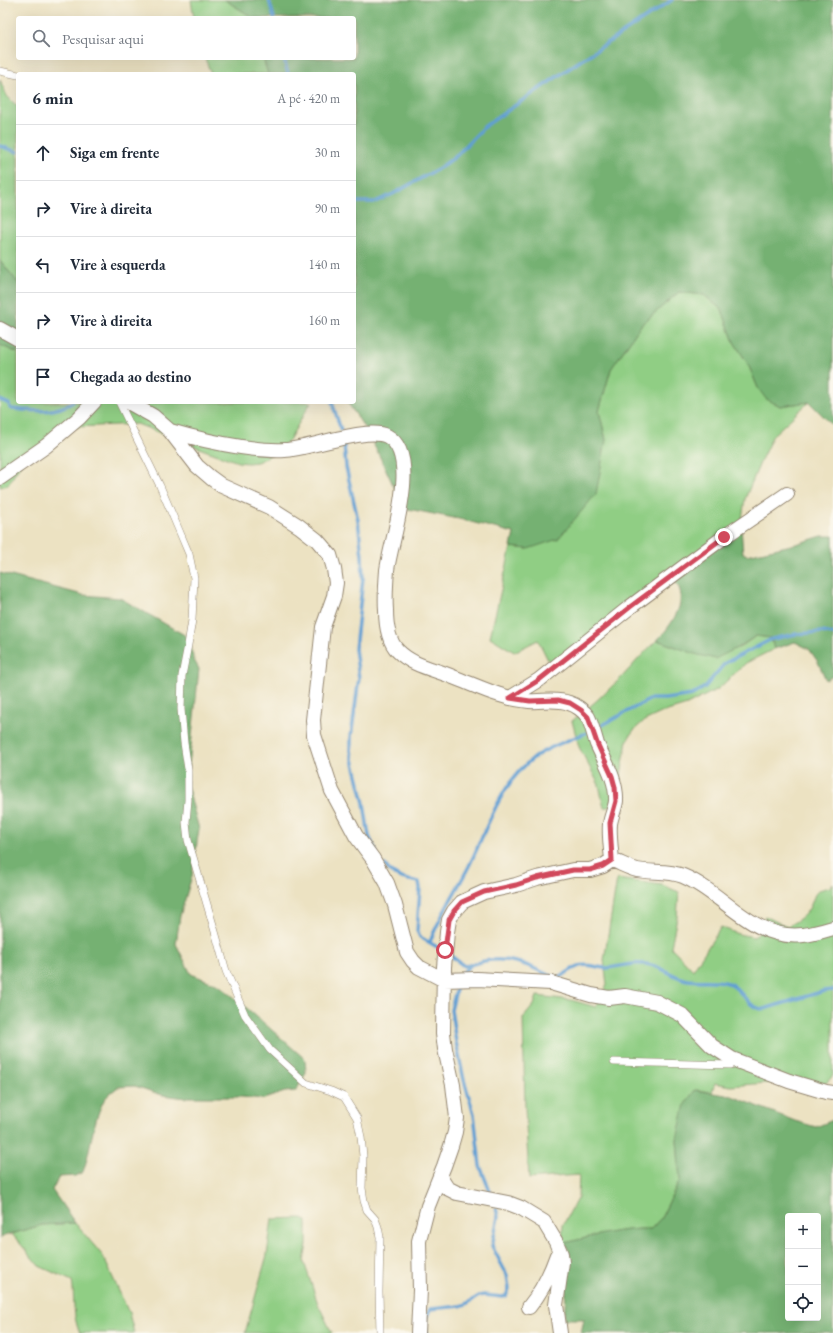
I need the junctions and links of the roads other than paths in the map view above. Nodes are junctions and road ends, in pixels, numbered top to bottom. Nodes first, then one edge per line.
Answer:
1 (0, 71) edge
2 (16, 75) edge
3 (0, 329) edge
4 (16, 338) edge
5 (92, 404) edge
6 (120, 404) edge
7 (132, 404) edge
8 (170, 431) junction
9 (0, 478) edge
10 (787, 494) dead end
11 (510, 698) junction
12 (612, 860) junction
13 (833, 928) edge
14 (444, 980) junction
15 (732, 1059) junction
16 (614, 1062) dead end
17 (833, 1093) edge
18 (440, 1177) junction
19 (559, 1249) junction
20 (530, 1307) dead end
21 (380, 1333) edge
22 (418, 1333) edge
23 (560, 1333) edge

1 - 2 lane
3 - 4 street
5 - 9 street
6 - 21 lane
7 - 8 street
8 - 11 street
8 - 14 street
10 - 11 street
11 - 12 street
12 - 13 street
12 - 14 street
14 - 15 street
14 - 18 street
15 - 16 lane
15 - 17 street
18 - 19 street
18 - 22 street
19 - 20 street
19 - 23 street

